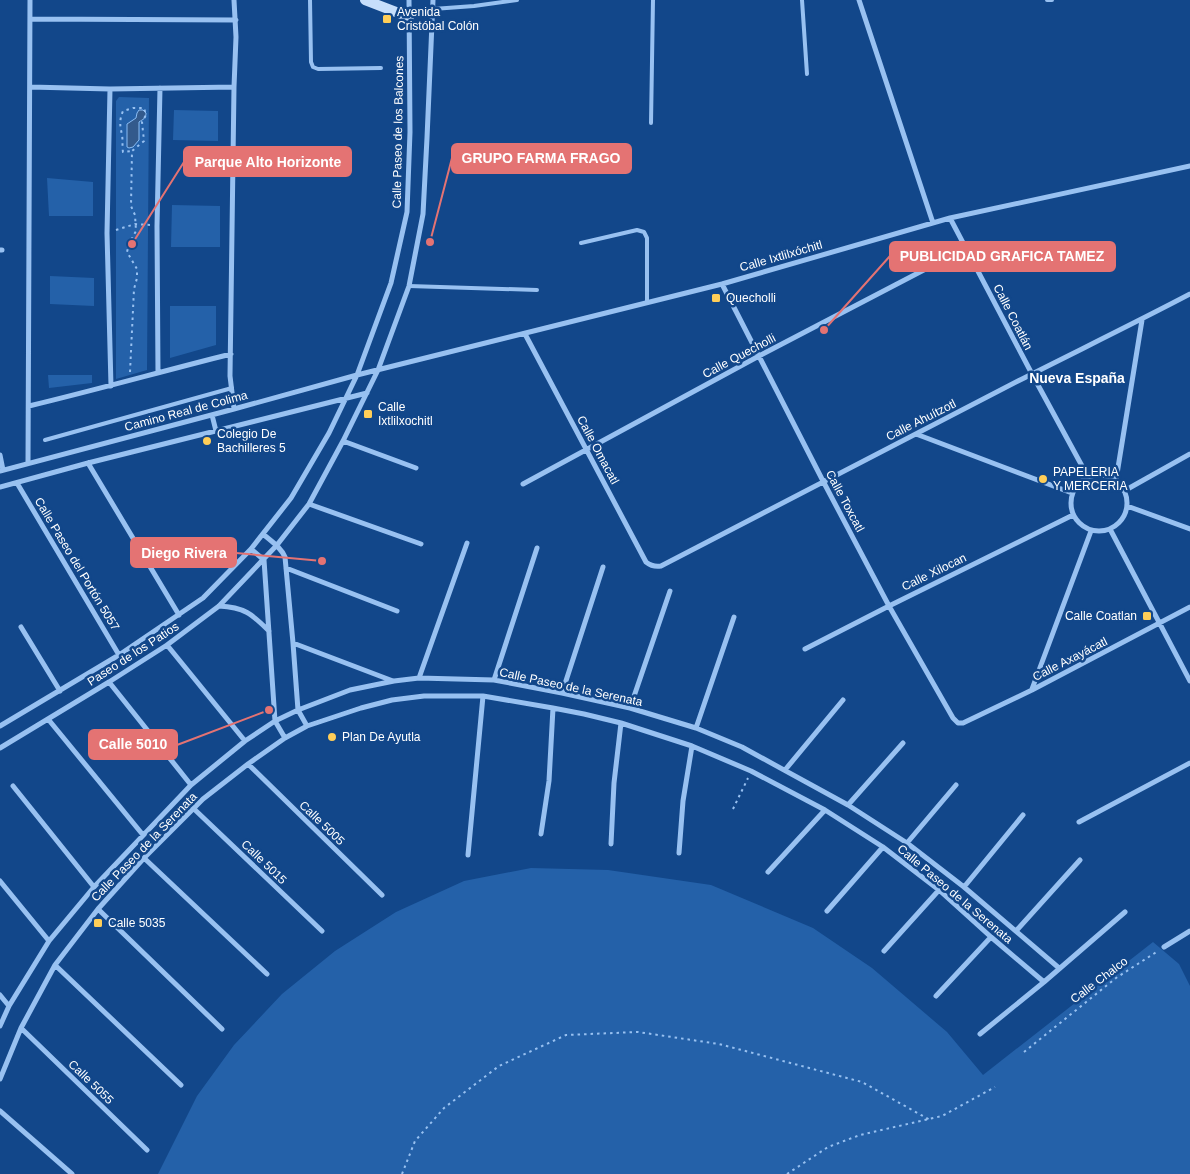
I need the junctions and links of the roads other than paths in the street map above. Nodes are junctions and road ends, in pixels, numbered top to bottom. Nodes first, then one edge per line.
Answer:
1 (30, 0) edge
2 (234, 0) edge
3 (310, 0) edge
4 (365, 0) edge
5 (409, 0) edge
6 (433, 0) edge
7 (517, 0) edge
8 (653, 0) edge
9 (802, 0) edge
10 (859, 0) edge
11 (1047, 0) edge
12 (1052, 0) edge
13 (432, 9) junction
14 (409, 17) junction
15 (30, 19) junction
16 (236, 20) junction
17 (381, 68) dead end
18 (807, 74) dead end
19 (30, 87) junction
20 (234, 87) junction
21 (160, 88) junction
22 (110, 89) junction
23 (651, 123) dead end
24 (1190, 167) edge
25 (950, 218) junction
26 (933, 223) junction
27 (582, 243) dead end
28 (966, 248) junction
29 (722, 284) junction
30 (409, 286) junction
31 (537, 290) dead end
32 (1190, 294) edge
33 (647, 303) junction
34 (1142, 320) junction
35 (525, 334) junction
36 (231, 354) junction
37 (759, 356) junction
38 (378, 370) junction
39 (158, 372) junction
40 (1032, 374) junction
41 (357, 376) junction
42 (111, 386) junction
43 (232, 388) junction
44 (367, 393) junction
45 (346, 398) junction
46 (28, 406) junction
47 (234, 409) junction
48 (212, 415) junction
49 (216, 431) junction
50 (916, 434) junction
51 (45, 440) dead end
52 (343, 441) junction
53 (587, 450) junction
54 (1190, 454) edge
55 (0, 455) edge
56 (28, 463) junction
57 (88, 463) junction
58 (416, 468) dead end
59 (2, 470) edge
60 (1088, 476) junction
61 (1116, 480) junction
62 (823, 481) junction
63 (17, 483) junction
64 (523, 484) dead end
65 (0, 488) edge
66 (1124, 491) junction
67 (1072, 493) junction
68 (308, 504) junction
69 (1127, 506) junction
70 (1073, 515) junction
71 (1110, 529) junction
72 (1190, 529) edge
73 (1091, 530) junction
74 (263, 534) junction
75 (466, 543) dead end
76 (421, 544) dead end
77 (277, 546) junction
78 (537, 548) dead end
79 (251, 549) junction
80 (264, 560) junction
81 (603, 566) dead end
82 (661, 566) joint
83 (286, 568) junction
84 (670, 591) dead end
85 (219, 606) junction
86 (890, 606) junction
87 (1190, 607) edge
88 (397, 611) dead end
89 (179, 616) junction
90 (734, 617) dead end
91 (1160, 623) junction
92 (21, 627) dead end
93 (269, 632) junction
94 (293, 642) junction
95 (167, 645) junction
96 (805, 649) dead end
97 (119, 655) junction
98 (419, 678) junction
99 (494, 680) junction
100 (394, 681) junction
101 (1190, 681) edge
102 (109, 682) junction
103 (1032, 690) junction
104 (60, 691) junction
105 (562, 693) junction
106 (483, 696) junction
107 (843, 700) dead end
108 (553, 708) junction
109 (630, 708) junction
110 (298, 710) junction
111 (48, 719) junction
112 (275, 721) junction
113 (621, 723) junction
114 (958, 723) joint
115 (0, 726) edge
116 (307, 726) junction
117 (696, 728) junction
118 (285, 738) junction
119 (245, 742) junction
120 (903, 743) dead end
121 (692, 746) junction
122 (0, 748) edge
123 (1190, 763) edge
124 (248, 764) junction
125 (785, 770) junction
126 (191, 785) junction
127 (956, 785) dead end
128 (13, 786) dead end
129 (848, 805) junction
130 (193, 808) junction
131 (825, 810) junction
132 (1023, 815) dead end
133 (1079, 822) dead end
134 (541, 834) dead end
135 (143, 835) junction
136 (906, 843) junction
137 (610, 844) dead end
138 (883, 847) junction
139 (679, 852) dead end
140 (468, 855) dead end
141 (144, 858) junction
142 (1080, 860) dead end
143 (768, 872) dead end
144 (0, 881) edge
145 (94, 887) junction
146 (964, 887) junction
147 (939, 890) junction
148 (382, 895) dead end
149 (98, 909) junction
150 (827, 911) dead end
151 (1125, 912) dead end
152 (322, 931) dead end
153 (1016, 931) junction
154 (1190, 931) edge
155 (991, 937) junction
156 (48, 941) junction
157 (1164, 947) road end
158 (884, 951) dead end
159 (55, 965) junction
160 (1059, 968) junction
161 (266, 974) dead end
162 (1044, 982) junction
163 (0, 995) edge
164 (936, 996) dead end
165 (9, 1006) junction
166 (0, 1026) edge
167 (21, 1028) junction
168 (222, 1029) dead end
169 (980, 1034) dead end
170 (0, 1079) edge
171 (181, 1085) dead end
172 (0, 1111) edge
173 (147, 1150) dead end
174 (72, 1174) edge

1 - 15 street
2 - 16 street
3 - 17 lane
4 - 14 street
5 - 14 street, Calle Paseo de los Balcones
6 - 13 street
7 - 13 lane
8 - 23 lane
9 - 18 lane
10 - 26 street
11 - 12 lane
13 - 30 street
14 - 41 street, Calle Paseo de los Balcones
15 - 16 street
15 - 19 street
16 - 20 street
19 - 22 street
19 - 46 street
20 - 21 street
20 - 36 street
21 - 22 street
21 - 39 street
22 - 42 street
24 - 25 street, Calle Ixtlilxóchitl
25 - 26 street, Calle Ixtlilxóchitl
25 - 28 street, Calle Coatlán
26 - 29 street, Calle Ixtlilxóchitl
27 - 33 lane
28 - 37 street, Calle Quecholli
28 - 40 street, Calle Coatlán
29 - 33 street, Calle Ixtlilxóchitl
29 - 37 street, Calle Toxcatl
30 - 31 lane
30 - 38 street
32 - 34 street, Calle Ahuítzotl
33 - 35 street, Calle Ixtlilxóchitl
34 - 40 street, Calle Ahuítzotl
34 - 61 street
35 - 38 street, Calle Ixtlilxóchitl
35 - 53 street, Calle Omacatl
36 - 39 street
36 - 43 street
37 - 53 street, Calle Quecholli
37 - 62 street, Calle Toxcatl
38 - 41 street, Camino Real de Colima
38 - 44 street, Paseo de los Patios
39 - 42 street
40 - 50 street, Calle Ahuítzotl
40 - 60 street, Calle Coatlán
41 - 45 street, Calle Paseo de los Balcones
41 - 47 street, Camino Real de Colima
42 - 46 street
43 - 47 street
43 - 51 lane
44 - 45 street, Camino Real de Colima
44 - 52 street, Paseo de los Patios
45 - 49 street, Camino Real de Colima
45 - 74 street, Paseo de los Patios
46 - 56 street
47 - 48 street, Camino Real de Colima
48 - 49 street
48 - 56 street, Camino Real de Colima
49 - 57 street, Camino Real de Colima
50 - 62 street, Calle Ahuítzotl
50 - 67 street
52 - 58 street
52 - 68 street, Paseo de los Patios
53 - 64 street, Calle Quecholli
53 - 82 street, Calle Omacatl
54 - 66 street
55 - 59 street
56 - 59 street, Camino Real de Colima
57 - 63 street, Camino Real de Colima
57 - 89 street
60 - 61 street
60 - 67 street
61 - 66 street
62 - 82 street, Calle Ahuítzotl
62 - 86 street, Calle Toxcatl
63 - 65 street, Camino Real de Colima
63 - 97 street, Calle Paseo del Portón 5057
66 - 69 street
67 - 70 street
68 - 76 street
68 - 77 street, Paseo de los Patios
69 - 71 street
69 - 72 street
70 - 73 street
70 - 86 street, Calle Xilocan
71 - 73 street
71 - 91 street
73 - 103 street
74 - 77 street
74 - 79 street, Paseo de los Patios
75 - 98 street
77 - 80 street, Paseo de los Patios
77 - 83 street
78 - 99 street
79 - 80 street
79 - 89 street, Paseo de los Patios
80 - 85 street, Paseo de los Patios
80 - 93 street
81 - 105 street
83 - 88 street
83 - 94 street
84 - 109 street
85 - 93 street
85 - 95 street, Paseo de los Patios
86 - 96 street, Calle Xilocan
86 - 114 street, Calle Toxcatl
87 - 91 street, Calle Axayácatl
89 - 97 street, Paseo de los Patios
90 - 117 street
91 - 101 street
91 - 103 street, Calle Axayácatl
92 - 104 street
93 - 112 street
94 - 100 street
94 - 110 street
95 - 102 street, Paseo de los Patios
95 - 119 street
97 - 104 street, Paseo de los Patios
98 - 99 street, Calle Paseo de la Serenata
98 - 100 street, Calle Paseo de la Serenata
99 - 105 street, Calle Paseo de la Serenata
100 - 110 street, Calle Paseo de la Serenata
102 - 111 street, Paseo de los Patios
102 - 126 street
103 - 114 street, Calle Axayácatl
104 - 115 street, Paseo de los Patios
105 - 109 street, Calle Paseo de la Serenata
106 - 108 street, Calle Paseo de la Serenata
106 - 116 street, Calle Paseo de la Serenata
106 - 140 street
107 - 125 street
108 - 113 street, Calle Paseo de la Serenata
108 - 134 street
109 - 117 street, Calle Paseo de la Serenata
110 - 112 street, Calle Paseo de la Serenata
110 - 116 street
111 - 122 street, Paseo de los Patios
111 - 135 street
112 - 118 street
112 - 119 street, Calle Paseo de la Serenata
113 - 121 street, Calle Paseo de la Serenata
113 - 137 street
116 - 118 street, Calle Paseo de la Serenata
117 - 125 street, Calle Paseo de la Serenata
118 - 124 street, Calle Paseo de la Serenata
119 - 126 street, Calle Paseo de la Serenata
120 - 129 street
121 - 131 street, Calle Paseo de la Serenata
121 - 139 street
123 - 133 street
124 - 130 street, Calle Paseo de la Serenata
124 - 148 street, Calle 5005
125 - 129 street, Calle Paseo de la Serenata
126 - 135 street, Calle Paseo de la Serenata
127 - 136 street
128 - 145 street
129 - 136 street, Calle Paseo de la Serenata
130 - 141 street, Calle Paseo de la Serenata
130 - 152 street, Calle 5015
131 - 138 street, Calle Paseo de la Serenata
131 - 143 street
132 - 146 street
135 - 145 street, Calle Paseo de la Serenata
136 - 146 street, Calle Paseo de la Serenata
138 - 147 street, Calle Paseo de la Serenata
138 - 150 street
141 - 149 street, Calle Paseo de la Serenata
141 - 161 street
142 - 153 street
144 - 156 street
145 - 156 street, Calle Paseo de la Serenata
146 - 153 street, Calle Paseo de la Serenata
147 - 155 street, Calle Paseo de la Serenata
147 - 158 street
149 - 159 street, Calle Paseo de la Serenata
149 - 168 street
151 - 160 street
153 - 160 street, Calle Paseo de la Serenata
154 - 157 street
155 - 162 street, Calle Paseo de la Serenata
155 - 164 street
156 - 165 street, Calle Paseo de la Serenata
159 - 167 street, Calle Paseo de la Serenata
159 - 171 street
160 - 162 street
162 - 169 street
163 - 165 street
165 - 166 street, Calle Paseo de la Serenata
167 - 170 street, Calle Paseo de la Serenata
167 - 173 street, Calle 5055
172 - 174 street

